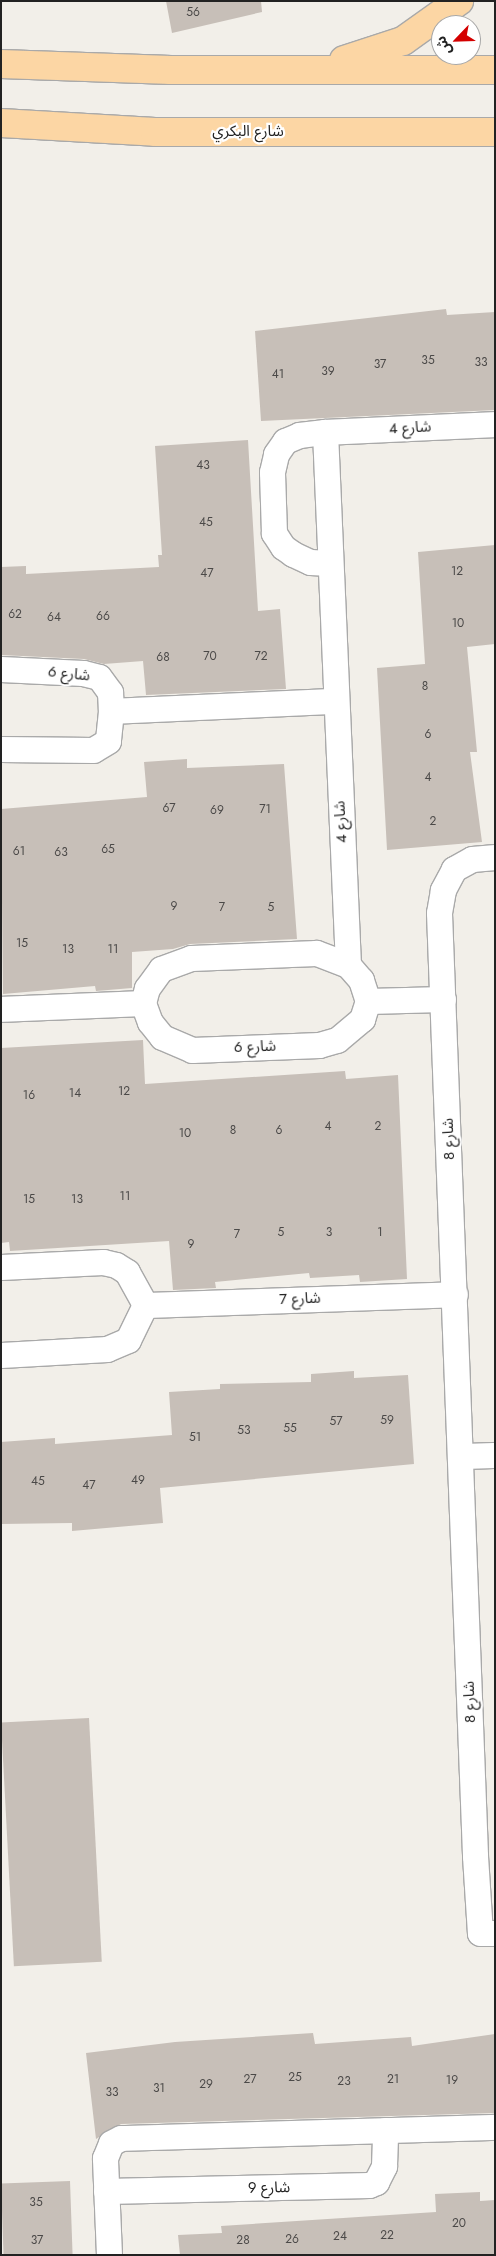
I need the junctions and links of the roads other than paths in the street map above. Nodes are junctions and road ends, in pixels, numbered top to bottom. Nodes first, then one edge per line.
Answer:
1 (459, 1) edge
2 (1, 64) edge
3 (306, 68) junction
4 (495, 70) edge
5 (1, 123) edge
6 (495, 132) edge
7 (495, 424) edge
8 (326, 432) junction
9 (330, 563) junction
10 (1, 669) edge
11 (335, 701) junction
12 (111, 711) junction
13 (1, 749) edge
14 (495, 857) edge
15 (348, 965) junction
16 (443, 999) junction
17 (368, 1001) junction
18 (143, 1003) junction
19 (1, 1009) edge
20 (1, 1267) edge
21 (455, 1294) junction
22 (145, 1305) junction
23 (1, 1355) edge
24 (495, 1455) edge
25 (462, 1456) junction
26 (495, 1933) edge
27 (495, 2127) edge
28 (385, 2130) junction
29 (106, 2191) junction
30 (109, 2255) edge

1 - 3 main road
2 - 3 main road
3 - 4 main road
5 - 6 main road, شارع البكري
7 - 8 street, شارع 4
8 - 9 street, شارع 4
8 - 9 street, شارع 4
9 - 11 street, شارع 4
10 - 12 street, شارع 6
11 - 12 street
11 - 15 street, شارع 4
12 - 13 street, شارع 6
14 - 16 street, شارع 8
15 - 17 street
15 - 18 street
16 - 17 street
16 - 21 street, شارع 8
17 - 18 street, شارع 6
18 - 19 street
20 - 22 street
21 - 22 street, شارع 7
21 - 25 street, شارع 8
22 - 23 street
24 - 25 street
25 - 26 street, شارع 8
27 - 28 street
28 - 29 street
28 - 29 street, شارع 9
29 - 30 street

